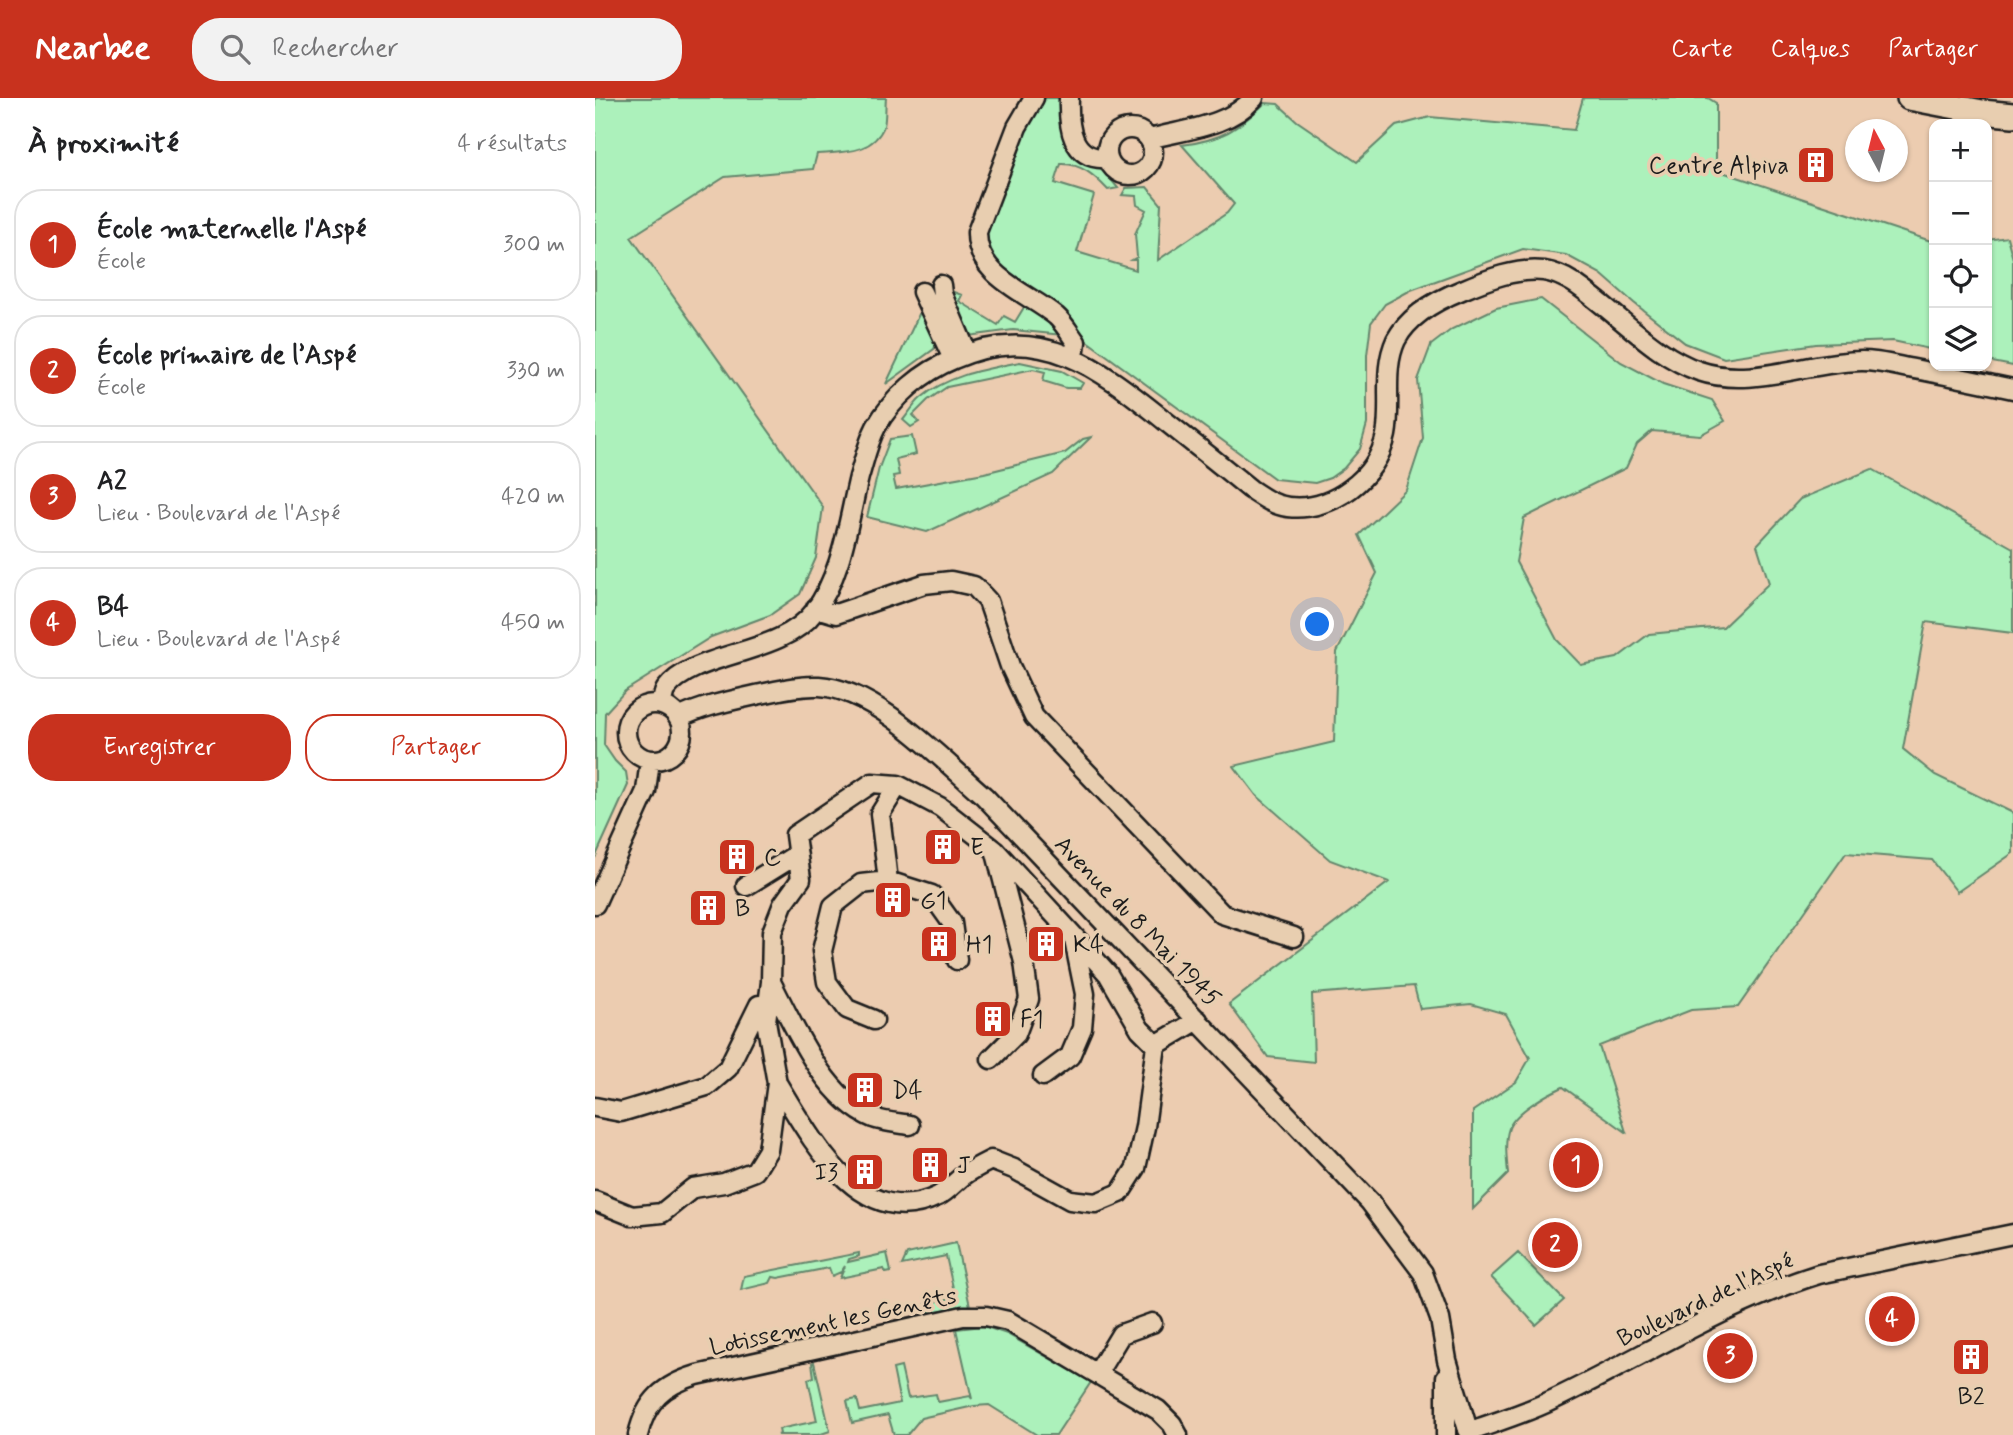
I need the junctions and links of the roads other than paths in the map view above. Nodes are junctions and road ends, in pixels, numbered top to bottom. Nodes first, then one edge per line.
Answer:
1 (1034, 98) edge
2 (1069, 98) edge
3 (1254, 98) edge
4 (1909, 98) edge
5 (2013, 115) edge
6 (1149, 139) junction
7 (1108, 158) junction
8 (941, 285) dead end
9 (922, 292) dead end
10 (960, 356) junction
11 (1074, 357) junction
12 (2013, 389) edge
13 (816, 608) junction
14 (661, 704) junction
15 (679, 718) junction
16 (650, 760) junction
17 (898, 785) junction
18 (995, 850) junction
19 (796, 855) junction
20 (888, 880) junction
21 (747, 886) dead end
22 (595, 904) edge
23 (1073, 935) junction
24 (1294, 937) dead end
25 (957, 960) dead end
26 (771, 982) junction
27 (763, 1013) junction
28 (874, 1020) dead end
29 (1198, 1020) junction
30 (1156, 1045) junction
31 (991, 1059) dead end
32 (1042, 1076) dead end
33 (777, 1083) junction
34 (595, 1107) edge
35 (910, 1125) dead end
36 (595, 1201) edge
37 (2013, 1234) edge
38 (1152, 1323) dead end
39 (1447, 1360) junction
40 (1098, 1372) junction
41 (1548, 1402) junction
42 (1471, 1432) edge
43 (638, 1435) edge
44 (1178, 1435) edge
45 (1447, 1435) edge
46 (1501, 1435) edge

1 - 11 street
2 - 7 street
3 - 6 street
4 - 5 main road
6 - 7 street
6 - 7 street
8 - 10 street
9 - 10 street
10 - 11 street
10 - 13 street
11 - 12 street
13 - 14 street
13 - 24 street
14 - 15 street
14 - 16 street
15 - 16 street
15 - 29 street, Avenue du 8 Mai 1945
16 - 22 street
17 - 18 street
17 - 19 street
17 - 20 street
18 - 23 street
18 - 31 street
19 - 21 street
19 - 26 street
20 - 25 street
20 - 28 street
23 - 30 street
23 - 32 street
26 - 27 street
26 - 35 street
27 - 33 street
27 - 34 street
29 - 30 street
29 - 39 street, Avenue du 8 Mai 1945
30 - 33 street
33 - 36 street
37 - 41 street, Boulevard de l'Aspé
38 - 40 street
39 - 42 street, Avenue du 8 Mai 1945
39 - 45 street, Avenue du 8 Mai 1945
40 - 43 street, Lotissement les Genêts
40 - 44 street, Lotissement les Genêts
41 - 42 street, Boulevard de l'Aspé
41 - 46 street, Boulevard de l'Aspé
42 - 45 street, Boulevard de l'Aspé

